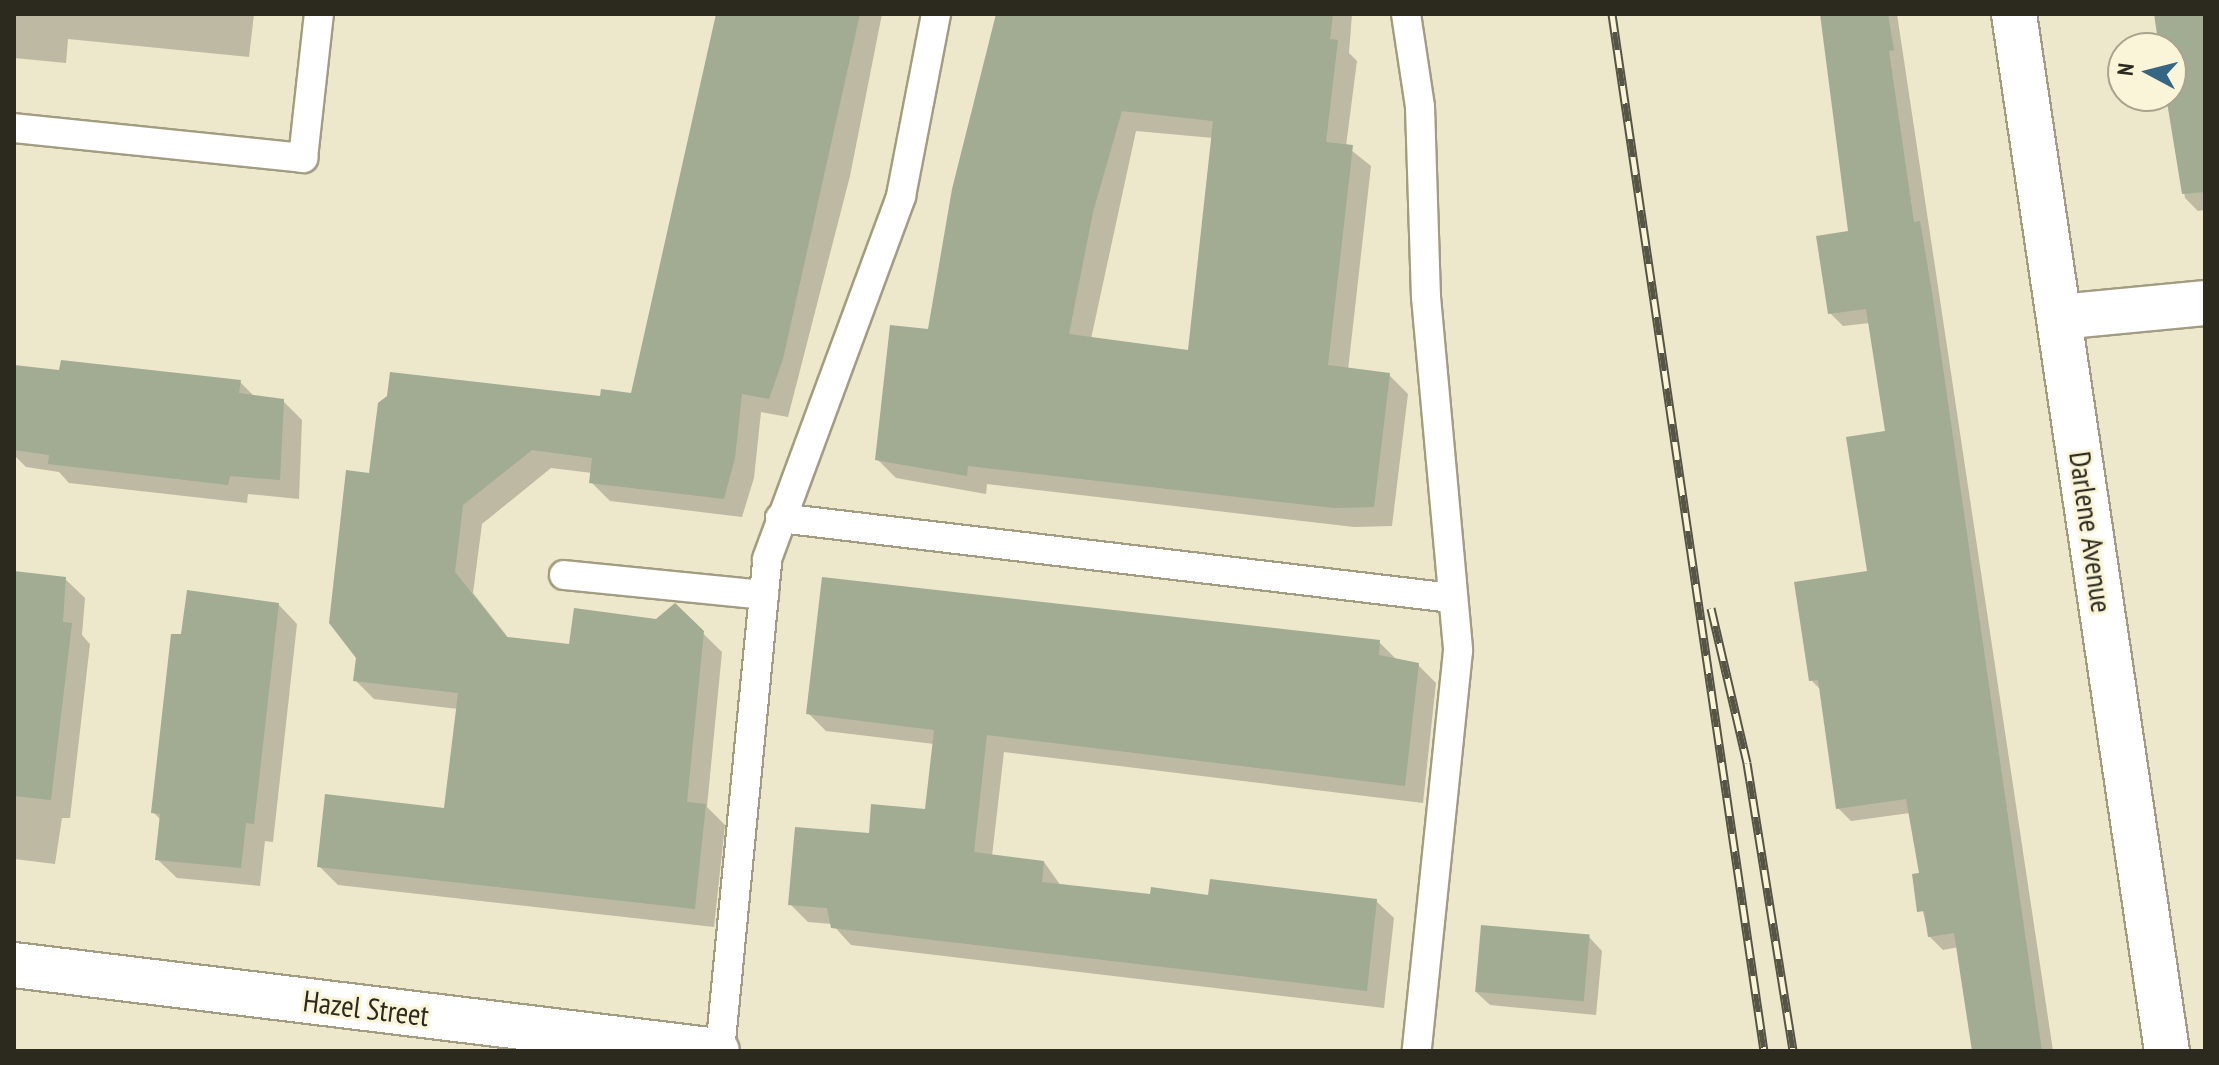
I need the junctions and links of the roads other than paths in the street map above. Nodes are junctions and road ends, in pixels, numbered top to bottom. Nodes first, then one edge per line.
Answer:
1 (319, 14) edge
2 (936, 14) edge
3 (1406, 14) edge
4 (2014, 14) edge
5 (14, 128) edge
6 (2205, 303) edge
7 (2059, 317) junction
8 (780, 518) junction
9 (564, 575) dead end
10 (764, 595) junction
11 (1452, 598) junction
12 (14, 965) edge
13 (719, 1051) edge
14 (1417, 1051) edge
15 (2167, 1051) edge

1 - 5 lane
2 - 8 lane
3 - 11 lane
4 - 7 street, Darlene Avenue
6 - 7 street
7 - 15 street, Darlene Avenue
8 - 10 lane
8 - 11 lane
9 - 10 lane
10 - 13 lane
11 - 14 lane
12 - 13 street, Hazel Street

